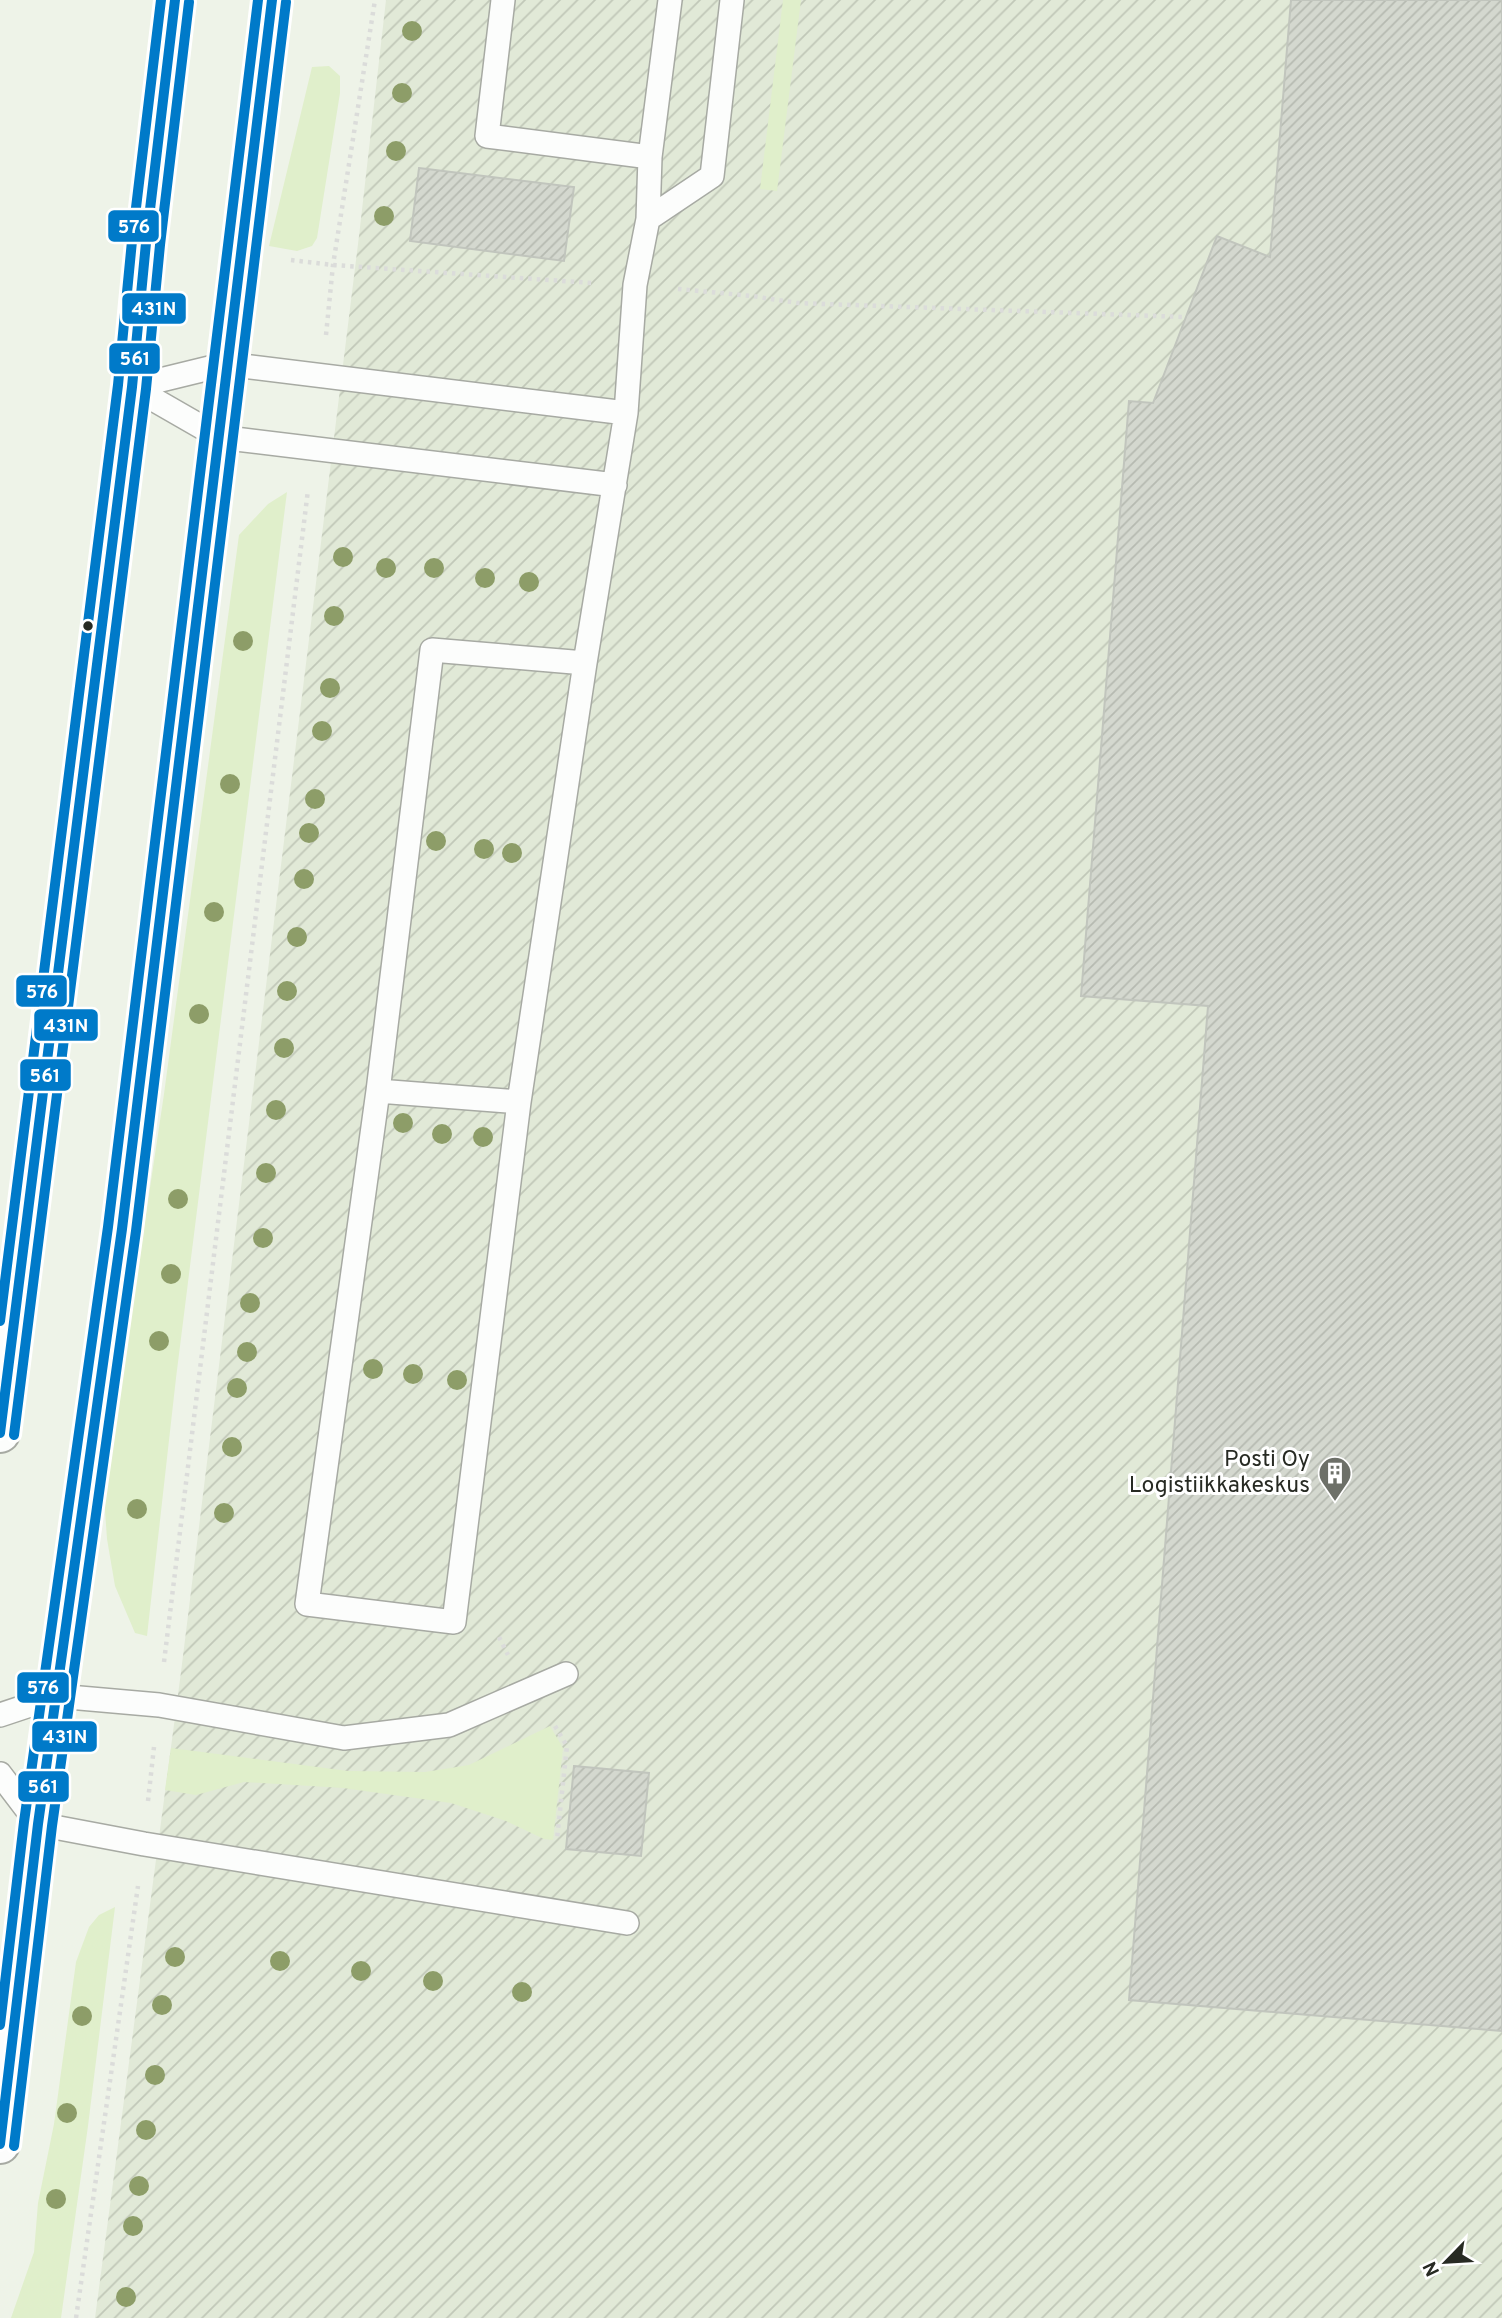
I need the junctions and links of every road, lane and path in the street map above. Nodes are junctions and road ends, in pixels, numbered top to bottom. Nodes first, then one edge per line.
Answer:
1 (175, 0) edge
2 (272, 0) edge
3 (375, 0) edge
4 (503, 0) edge
5 (670, 0) edge
6 (732, 0) edge
7 (650, 157) junction
8 (648, 219) junction
9 (751, 296) dead end
10 (1185, 317) dead end
11 (226, 364) junction
12 (321, 374) junction
13 (132, 387) junction
14 (626, 413) junction
15 (219, 437) junction
16 (313, 449) junction
17 (615, 485) junction
18 (585, 663) junction
19 (378, 1091) junction
20 (519, 1102) junction
21 (0, 1433) edge
22 (499, 1637) dead end
23 (566, 1674) dead end
24 (530, 1690) junction
25 (57, 1696) junction
26 (159, 1705) junction
27 (0, 1715) edge
28 (0, 1774) edge
29 (38, 1824) junction
30 (557, 1839) dead end
31 (144, 1844) junction
32 (627, 1923) dead end
33 (0, 2144) edge
34 (76, 2318) edge

1 - 13 main road
2 - 11 main road
3 - 12 path
4 - 7 lane
5 - 7 lane
6 - 8 lane
7 - 8 lane
8 - 14 lane
9 - 10 path
11 - 12 lane
11 - 13 lane
11 - 15 main road
12 - 14 lane
13 - 15 lane
13 - 21 main road
14 - 17 lane
15 - 16 lane
15 - 25 main road
16 - 17 lane
16 - 26 path
17 - 18 lane
18 - 19 lane
18 - 20 lane
19 - 20 lane
19 - 20 lane
22 - 24 path
23 - 24 lane
24 - 26 lane
24 - 30 path
25 - 26 lane
25 - 27 lane
25 - 29 main road
26 - 31 path
28 - 29 lane
29 - 31 lane
29 - 33 main road
31 - 32 lane
31 - 34 path

